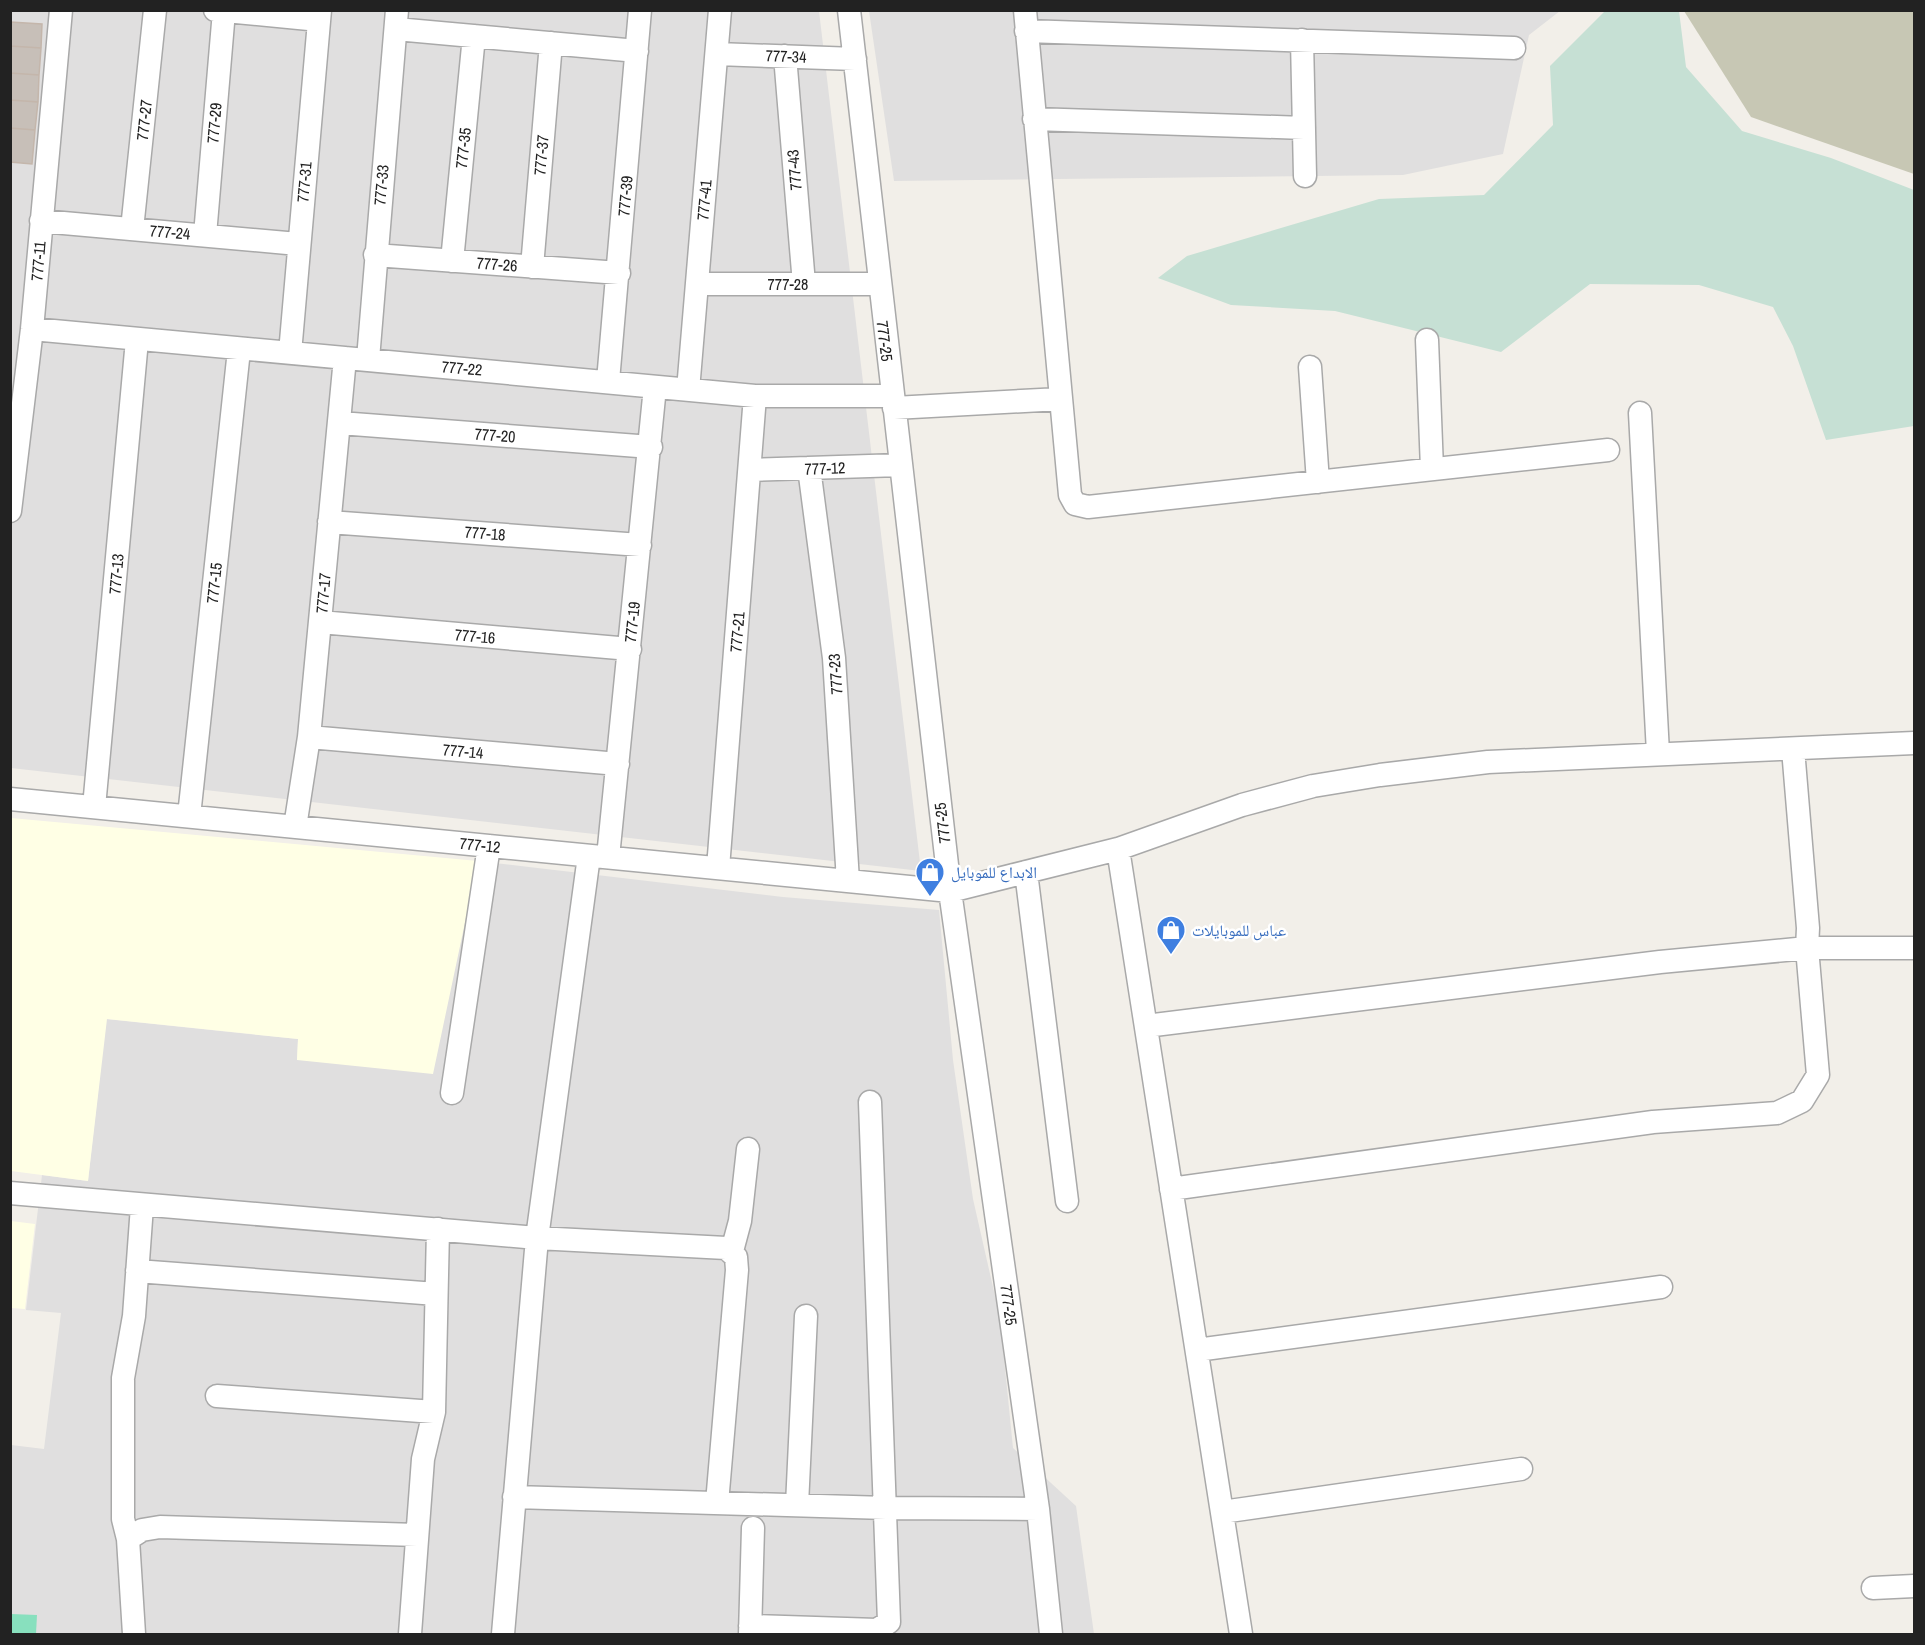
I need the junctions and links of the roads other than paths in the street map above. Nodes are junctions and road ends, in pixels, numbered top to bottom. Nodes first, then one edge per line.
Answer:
1 (61, 10) edge
2 (155, 10) edge
3 (215, 10) edge
4 (640, 10) edge
5 (720, 10) edge
6 (849, 10) edge
7 (224, 11) edge
8 (320, 15) edge
9 (397, 20) edge
10 (1025, 21) edge
11 (474, 36) junction
12 (1302, 40) junction
13 (551, 43) junction
14 (1515, 48) dead end
15 (637, 51) junction
16 (717, 54) junction
17 (785, 56) junction
18 (855, 59) junction
19 (1034, 119) junction
20 (1304, 128) junction
21 (1305, 176) dead end
22 (41, 221) junction
23 (132, 229) junction
24 (205, 235) junction
25 (298, 244) junction
26 (375, 255) junction
27 (452, 261) junction
28 (532, 267) junction
29 (619, 273) junction
30 (697, 284) junction
31 (804, 284) junction
32 (878, 284) junction
33 (32, 329) junction
34 (137, 340) junction
35 (1427, 340) dead end
36 (239, 350) junction
37 (290, 353) junction
38 (356, 359) junction
39 (1310, 367) dead end
40 (609, 381) junction
41 (656, 387) junction
42 (688, 390) junction
43 (754, 396) junction
44 (1060, 399) junction
45 (893, 402) junction
46 (1640, 413) dead end
47 (340, 423) junction
48 (651, 447) junction
49 (1608, 450) dead end
50 (900, 465) junction
51 (809, 468) junction
52 (1432, 469) junction
53 (750, 470) junction
54 (1318, 482) junction
55 (10, 512) edge
56 (329, 522) junction
57 (640, 545) junction
58 (320, 622) junction
59 (630, 650) junction
60 (309, 737) junction
61 (1914, 743) edge
62 (1793, 749) junction
63 (1658, 753) junction
64 (618, 764) junction
65 (10, 799) edge
66 (94, 807) junction
67 (189, 816) junction
68 (295, 827) junction
69 (489, 846) junction
70 (1118, 849) junction
71 (598, 856) junction
72 (718, 868) junction
73 (1026, 872) junction
74 (848, 881) junction
75 (950, 891) junction
76 (1807, 948) junction
77 (1914, 948) edge
78 (1146, 1026) junction
79 (453, 1093) dead end
80 (870, 1102) dead end
81 (748, 1149) dead end
82 (1171, 1189) junction
83 (10, 1193) edge
84 (1067, 1201) dead end
85 (142, 1206) junction
86 (438, 1229) junction
87 (537, 1238) junction
88 (732, 1251) junction
89 (137, 1271) junction
90 (1661, 1287) dead end
91 (436, 1294) junction
92 (806, 1316) dead end
93 (1197, 1350) junction
94 (217, 1396) dead end
95 (434, 1412) junction
96 (1521, 1468) dead end
97 (514, 1497) junction
98 (717, 1503) junction
99 (797, 1505) junction
100 (886, 1508) junction
101 (1038, 1509) junction
102 (1222, 1512) junction
103 (753, 1528) dead end
104 (417, 1536) junction
105 (128, 1539) junction
106 (1914, 1586) edge
107 (1873, 1588) dead end
108 (750, 1630) edge
109 (134, 1635) edge
110 (410, 1635) edge
111 (503, 1635) edge
112 (1052, 1635) edge
113 (1241, 1635) edge

1 - 22 street, 777-11
2 - 23 street, 777-27
3 - 7 street
4 - 15 street, 777-39
5 - 16 street, 777-41
6 - 18 street, 777-25
7 - 8 street
7 - 24 street, 777-29
8 - 25 street, 777-31
9 - 11 street
9 - 26 street, 777-33
10 - 12 street
10 - 19 street
11 - 13 street
11 - 27 street, 777-35
12 - 14 street
12 - 20 street
13 - 15 street
13 - 28 street, 777-37
15 - 29 street, 777-39
16 - 17 street, 777-34
16 - 30 street, 777-41
17 - 18 street, 777-34
17 - 31 street, 777-43
18 - 32 street, 777-25
19 - 20 street
19 - 44 street
20 - 21 street
22 - 23 street, 777-24
22 - 33 street, 777-11
23 - 24 street, 777-24
24 - 25 street, 777-24
25 - 37 street, 777-31
26 - 27 street, 777-26
26 - 38 street, 777-33
27 - 28 street, 777-26
28 - 29 street, 777-26
29 - 40 street, 777-39
30 - 31 street, 777-28
30 - 42 street, 777-41
31 - 32 street, 777-28
32 - 45 street, 777-25
33 - 34 street, 777-22
33 - 55 street, 777-11
34 - 36 street, 777-22
34 - 66 street, 777-13
35 - 52 street
36 - 37 street, 777-22
36 - 67 street, 777-15
37 - 38 street, 777-22
38 - 40 street, 777-22
38 - 47 street, 777-17
39 - 54 street
40 - 41 street, 777-22
41 - 42 street, 777-22
41 - 48 street, 777-19
42 - 43 street, 777-22
43 - 45 street, 777-22
43 - 53 street, 777-21
44 - 45 street, 777-22
44 - 54 street
45 - 50 street, 777-25
46 - 63 street
47 - 48 street, 777-20
47 - 56 street, 777-17
48 - 57 street, 777-19
49 - 52 street
50 - 51 street, 777-12
50 - 75 street, 777-25
51 - 53 street, 777-12
51 - 74 street, 777-23
52 - 54 street
53 - 72 street, 777-21
56 - 57 street, 777-18
56 - 58 street, 777-17
57 - 59 street, 777-19
58 - 59 street, 777-16
58 - 60 street, 777-17
59 - 64 street, 777-19
60 - 64 street, 777-14
60 - 68 street, 777-17
61 - 62 street, 777-12
62 - 63 street, 777-12
62 - 76 street
63 - 70 street, 777-12
64 - 71 street, 777-19
65 - 66 street, 777-12
66 - 67 street, 777-12
67 - 68 street, 777-12
68 - 69 street, 777-12
69 - 71 street, 777-12
69 - 79 street
70 - 73 street, 777-12
70 - 78 street
71 - 72 street, 777-12
71 - 87 street, 777-19
72 - 74 street, 777-12
73 - 75 street, 777-12
73 - 84 street
74 - 75 street, 777-12
75 - 101 street, 777-25
76 - 77 street
76 - 78 street
76 - 82 street
78 - 82 street
80 - 100 street
81 - 88 street
82 - 93 street
83 - 85 street
85 - 86 street
85 - 89 street
86 - 87 street
86 - 91 street
87 - 88 street
87 - 97 street, 777-19
88 - 98 street
89 - 91 street
89 - 105 street
90 - 93 street
91 - 95 street
92 - 99 street
93 - 102 street
94 - 95 street
95 - 104 street
96 - 102 street
97 - 98 street
97 - 111 street, 777-19
98 - 99 street
99 - 100 street
100 - 101 street
100 - 108 street
101 - 112 street, 777-25
102 - 113 street
103 - 108 street
104 - 105 street
104 - 110 street
105 - 109 street
106 - 107 street

